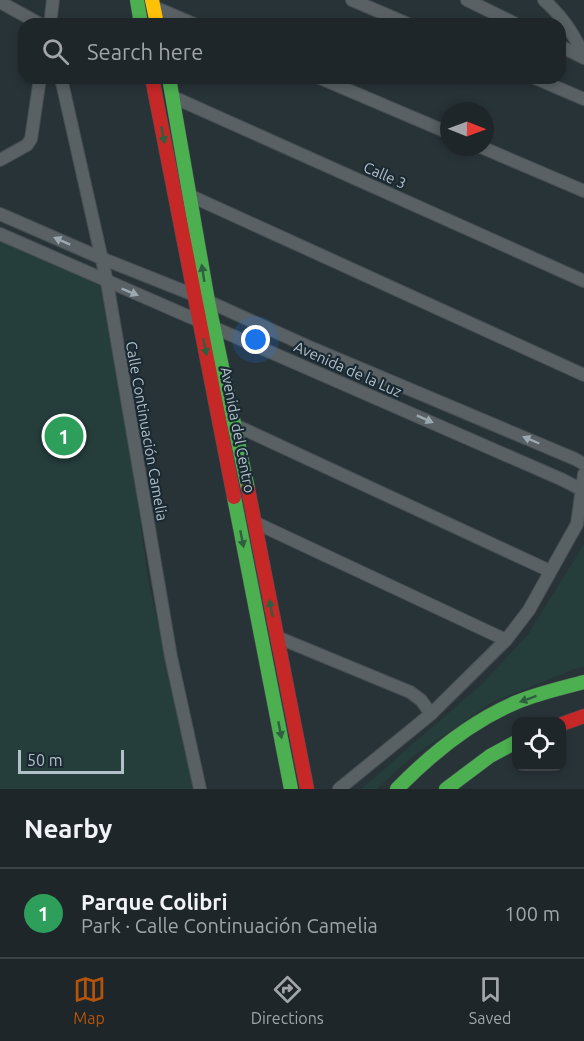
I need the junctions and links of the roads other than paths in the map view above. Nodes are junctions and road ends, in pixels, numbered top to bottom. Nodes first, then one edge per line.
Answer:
1 (53, 0) edge
2 (137, 0) edge
3 (352, 0) edge
4 (467, 0) edge
5 (544, 0) edge
6 (0, 2) edge
7 (153, 3) edge
8 (29, 18) edge
9 (51, 18) edge
10 (140, 18) edge
11 (157, 18) edge
12 (182, 18) edge
13 (394, 18) edge
14 (504, 18) edge
15 (562, 18) edge
16 (566, 23) edge
17 (566, 49) edge
18 (584, 57) edge
19 (39, 84) edge
20 (62, 84) edge
21 (153, 84) edge
22 (170, 84) edge
23 (334, 84) edge
24 (549, 84) edge
25 (173, 96) junction
26 (584, 99) edge
27 (440, 129) edge
28 (494, 152) edge
29 (0, 160) edge
30 (584, 191) edge
31 (191, 196) junction
32 (0, 214) edge
33 (0, 234) edge
34 (101, 258) junction
35 (584, 281) edge
36 (107, 282) junction
37 (194, 295) junction
38 (208, 301) junction
39 (200, 320) junction
40 (213, 326) junction
41 (584, 375) edge
42 (235, 425) junction
43 (584, 464) edge
44 (584, 474) edge
45 (583, 491) edge
46 (254, 522) junction
47 (580, 523) edge
48 (550, 571) junction
49 (277, 637) junction
50 (506, 640) junction
51 (584, 682) edge
52 (431, 714) junction
53 (584, 716) edge
54 (566, 722) edge
55 (512, 744) edge
56 (200, 789) edge
57 (291, 789) edge
58 (307, 789) edge
59 (339, 789) edge
60 (397, 789) edge
61 (446, 789) edge

1 - 9 street
2 - 10 street
3 - 13 street
4 - 14 street
5 - 15 street
6 - 8 street
7 - 11 street
7 - 12 street
16 - 18 street
17 - 18 street
19 - 29 street
20 - 34 street, Calle Continuación Camelia
21 -> 37 street, Avenida del Centro
22 - 25 street, Avenida del Centro
23 - 27 street
24 - 26 street
25 - 31 street, Avenida del Centro
25 - 35 street, Calle 3
28 - 30 street
38 -> 31 street, Avenida del Centro
31 - 41 street
34 -> 32 street, Avenida de la Luz
33 - 36 street, Avenida de la Luz
34 - 36 street, Calle Continuación Camelia
34 - 37 street, Avenida de la Luz
36 -> 39 street, Avenida de la Luz
36 - 56 street, Calle Continuación Camelia
37 - 38 street, Avenida de la Luz
37 - 39 street, Avenida del Centro
38 - 40 street, Avenida del Centro
43 -> 38 street, Avenida de la Luz
39 - 40 street, Avenida de la Luz
39 -> 57 street, Avenida del Centro
40 - 42 street, Avenida del Centro
40 -> 45 street, Avenida de la Luz
42 - 46 street, Avenida del Centro
42 - 48 street
44 - 45 street
45 - 47 street
49 -> 46 street, Avenida del Centro
46 - 50 street
47 - 48 street
48 - 50 street
49 - 52 street
49 - 58 street, Avenida del Centro
50 - 52 street
51 -> 60 street
52 - 59 street
53 - 54 street
55 - 61 street

